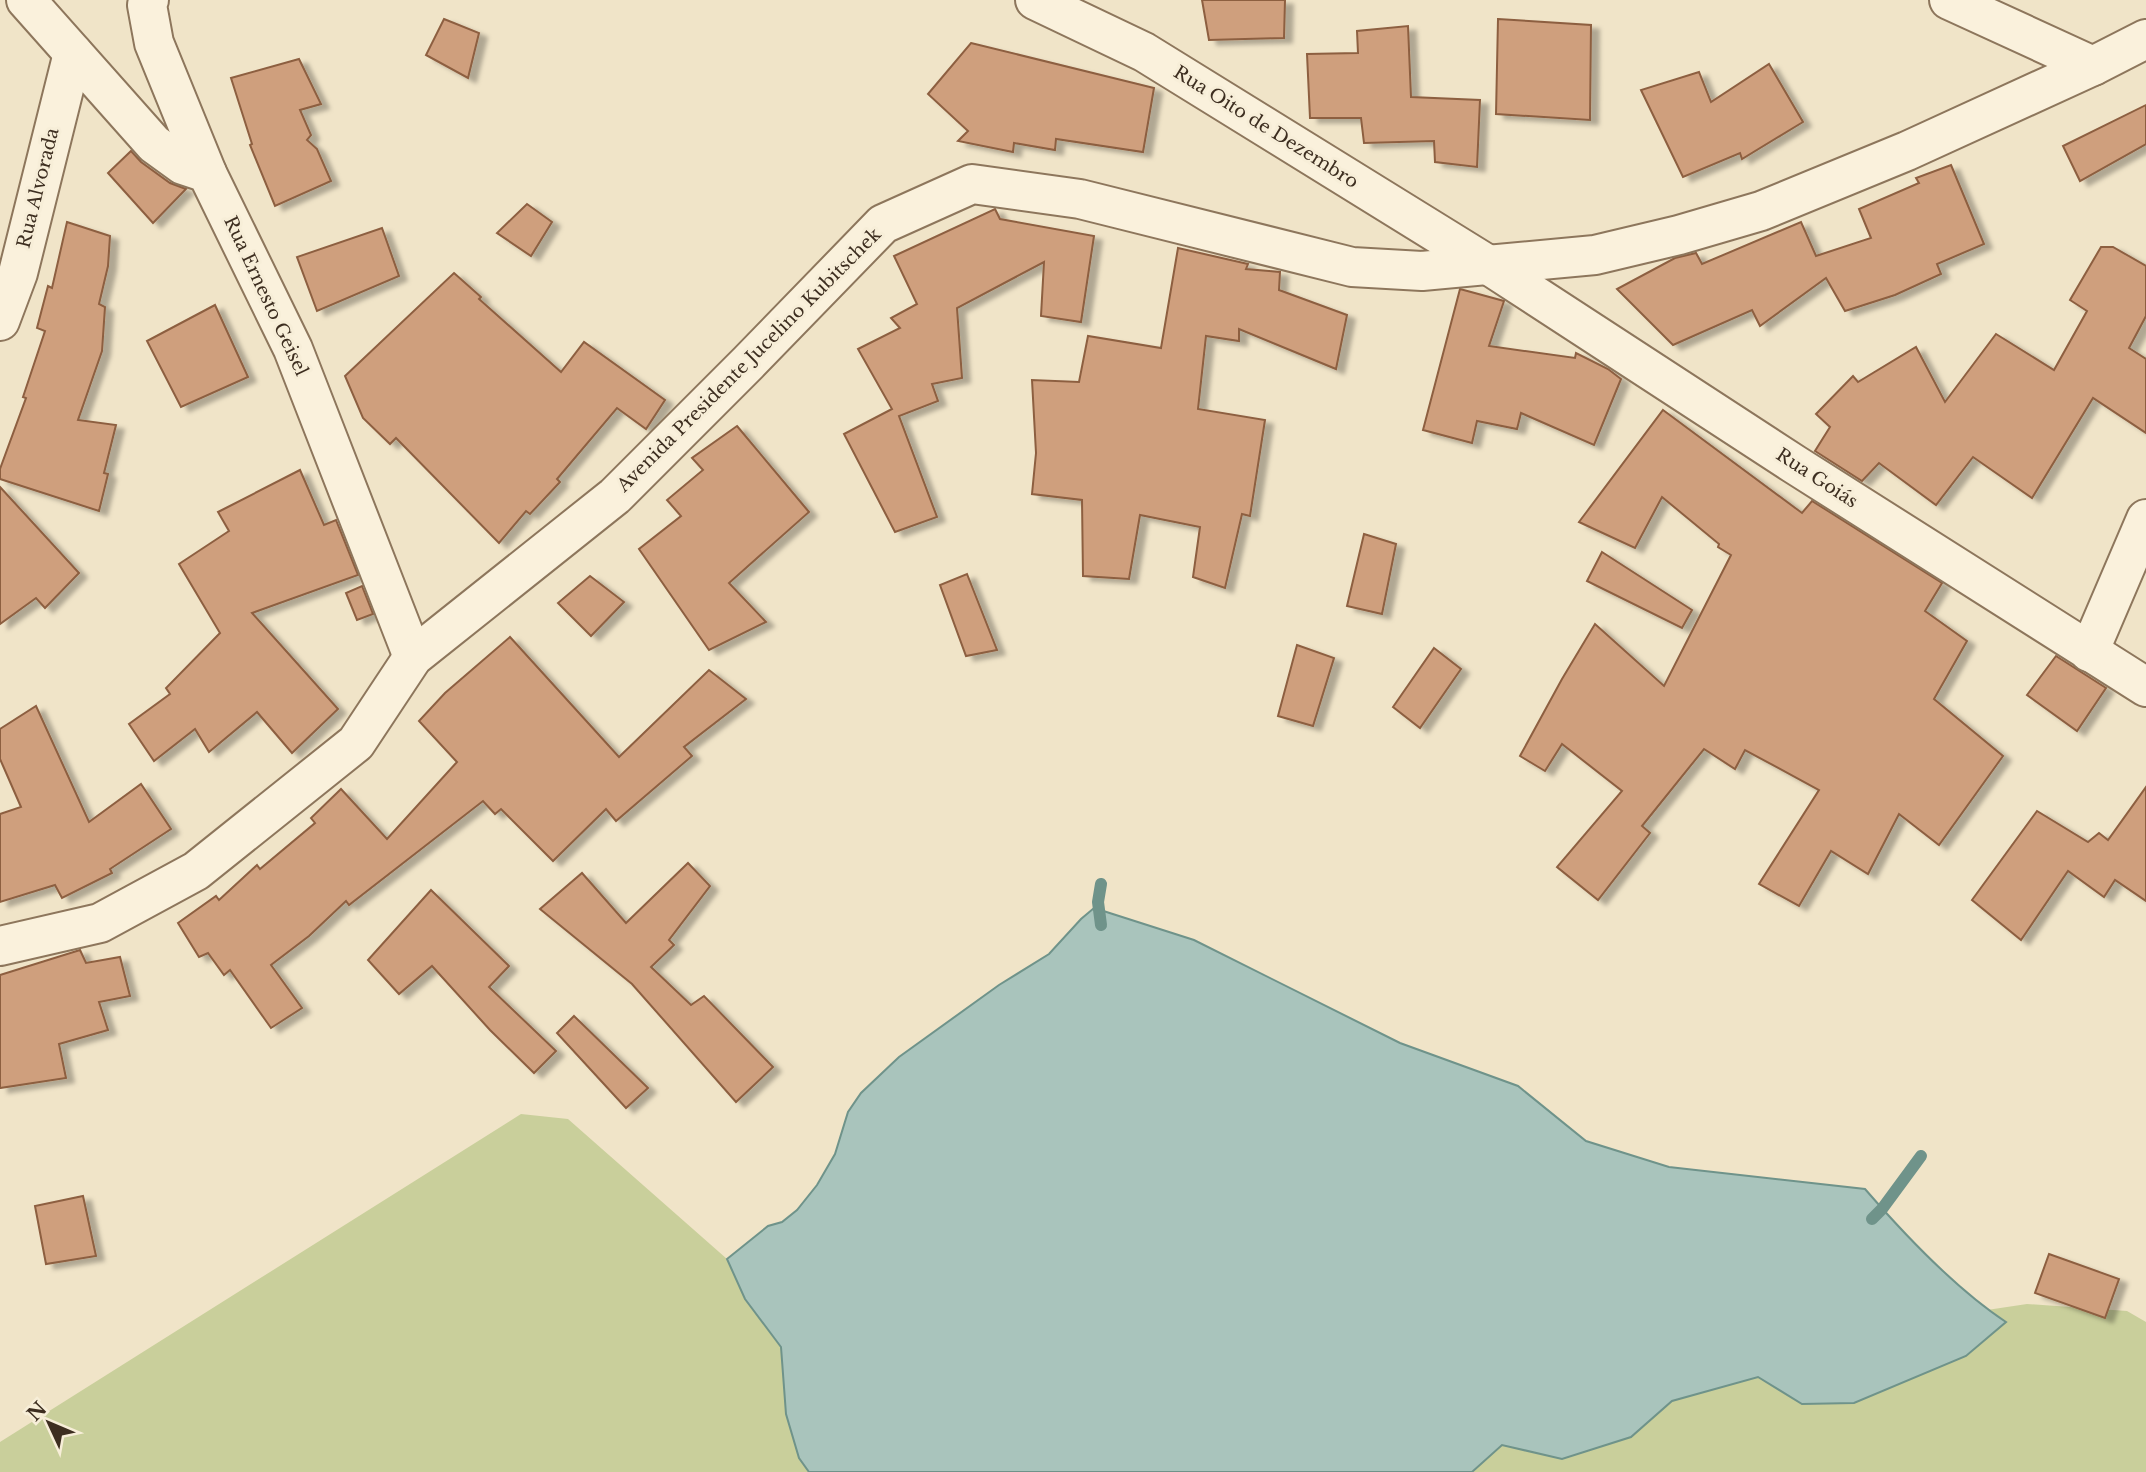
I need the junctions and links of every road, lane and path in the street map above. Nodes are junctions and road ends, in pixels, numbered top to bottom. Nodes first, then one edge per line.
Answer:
1 (26, 0) edge
2 (149, 0) edge
3 (1035, 0) edge
4 (1948, 0) edge
5 (2146, 39) edge
6 (73, 53) junction
7 (2093, 66) junction
8 (208, 173) junction
9 (1490, 266) junction
10 (0, 321) edge
11 (2146, 519) edge
12 (2088, 652) junction
13 (413, 657) junction
14 (2146, 687) edge
15 (0, 946) edge

1 - 6 street
2 - 8 street
3 - 9 street, Rua Oito de Dezembro
4 - 7 street
5 - 7 street, Avenida Presidente Jucelino Kubitschek
6 - 8 street
6 - 10 street, Rua Alvorada
7 - 9 street, Avenida Presidente Jucelino Kubitschek
8 - 13 street, Rua Ernesto Geisel
9 - 12 street, Rua Goiás
9 - 13 street, Avenida Presidente Jucelino Kubitschek
11 - 12 street
12 - 14 street, Rua Goiás
13 - 15 street, Avenida Presidente Jucelino Kubitschek

